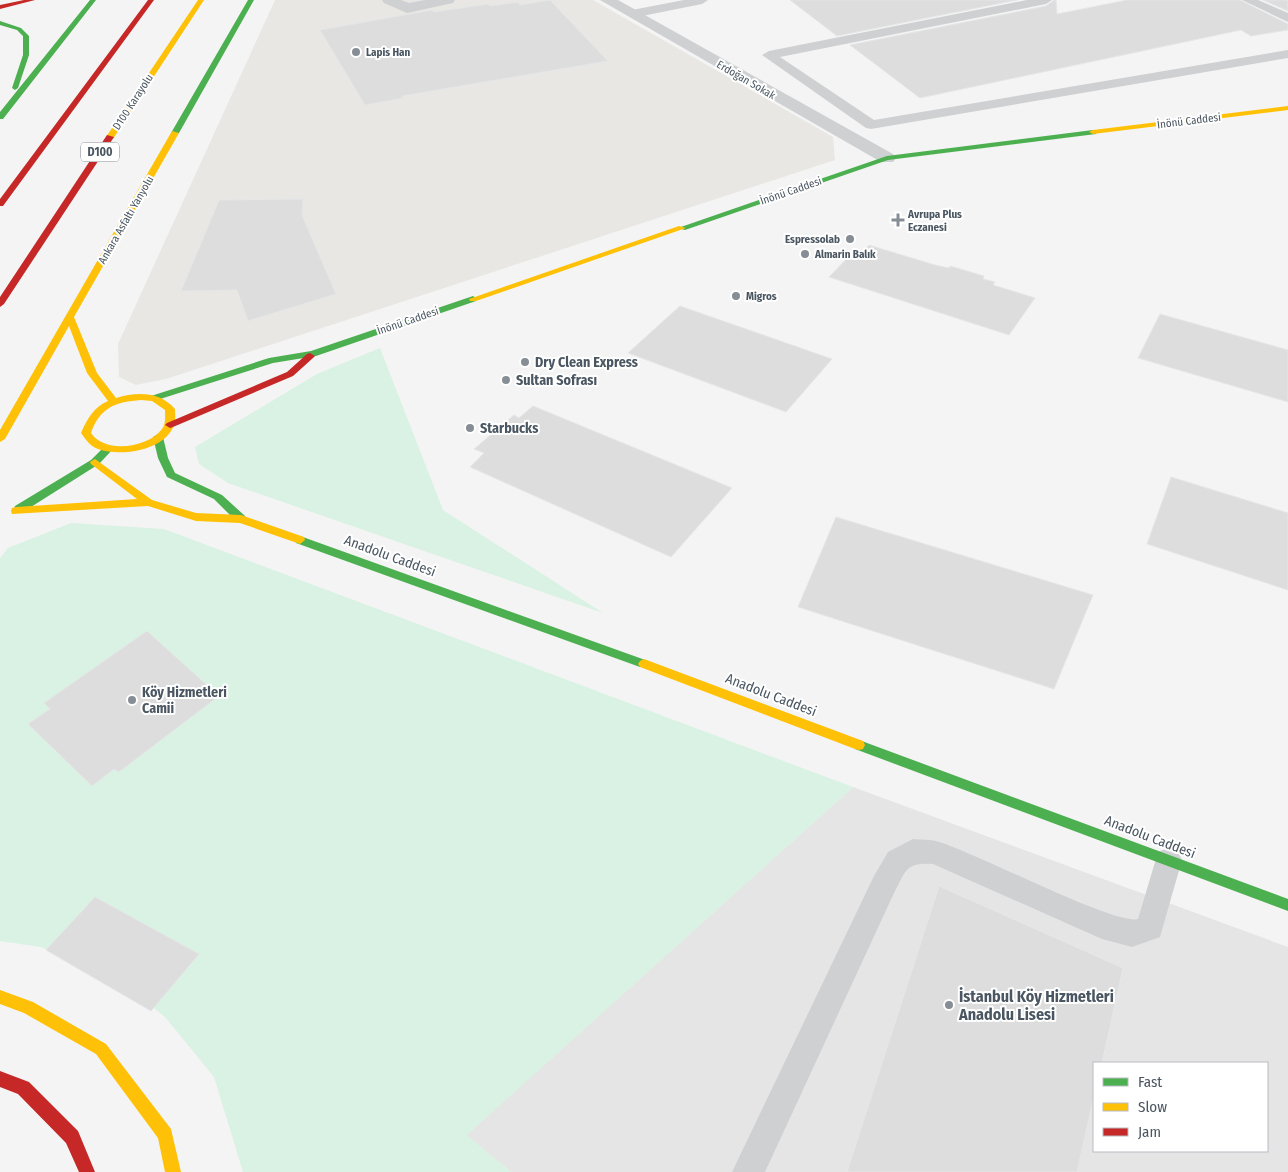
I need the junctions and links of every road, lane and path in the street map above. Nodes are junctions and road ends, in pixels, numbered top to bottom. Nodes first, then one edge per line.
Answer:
1 (32, 0) edge
2 (93, 0) edge
3 (151, 0) edge
4 (201, 0) edge
5 (251, 0) edge
6 (389, 0) edge
7 (448, 0) edge
8 (607, 0) edge
9 (702, 0) edge
10 (1046, 0) edge
11 (1248, 0) edge
12 (0, 7) edge
13 (632, 14) junction
14 (1288, 18) edge
15 (0, 23) edge
16 (1288, 54) edge
17 (10, 105) junction
18 (1288, 108) edge
19 (0, 117) edge
20 (887, 158) junction
21 (0, 204) edge
22 (0, 304) edge
23 (70, 317) junction
24 (313, 354) junction
25 (154, 398) junction
26 (114, 402) junction
27 (170, 425) junction
28 (158, 437) junction
29 (0, 439) edge
30 (108, 449) junction
31 (94, 462) junction
32 (148, 502) junction
33 (241, 519) junction
34 (1168, 860) junction
35 (1288, 905) edge
36 (0, 997) edge
37 (0, 1079) edge
38 (87, 1172) edge
39 (173, 1172) edge
40 (748, 1172) edge

1 - 12 main road
2 - 17 main road
3 - 21 main road
4 - 22 main road, D100 Karayolu / D100
5 - 23 main road, Ankara Asfaltı Yanyolu
6 - 7 street
8 - 13 street, Erdoğan Sokak
9 - 13 lane
10 - 16 lane
11 - 14 lane
13 - 20 street, Erdoğan Sokak
15 - 17 main road
17 - 19 main road
18 - 20 main road, İnönü Caddesi
20 - 24 main road, İnönü Caddesi
23 - 26 main road
23 - 29 main road, Ankara Asfaltı Yanyolu
24 - 25 main road, İnönü Caddesi
24 - 27 main road, İnönü Caddesi
25 - 26 main road
25 - 27 main road
26 - 30 main road
27 - 28 main road
28 - 30 main road
28 - 33 main road, Anadolu Caddesi
30 - 31 main road
31 - 32 main road
31 - 32 main road, Anadolu Caddesi
32 - 33 main road, Anadolu Caddesi
33 - 34 main road, Anadolu Caddesi
34 - 35 main road, Anadolu Caddesi
34 - 40 lane
36 - 39 main road
37 - 38 main road

